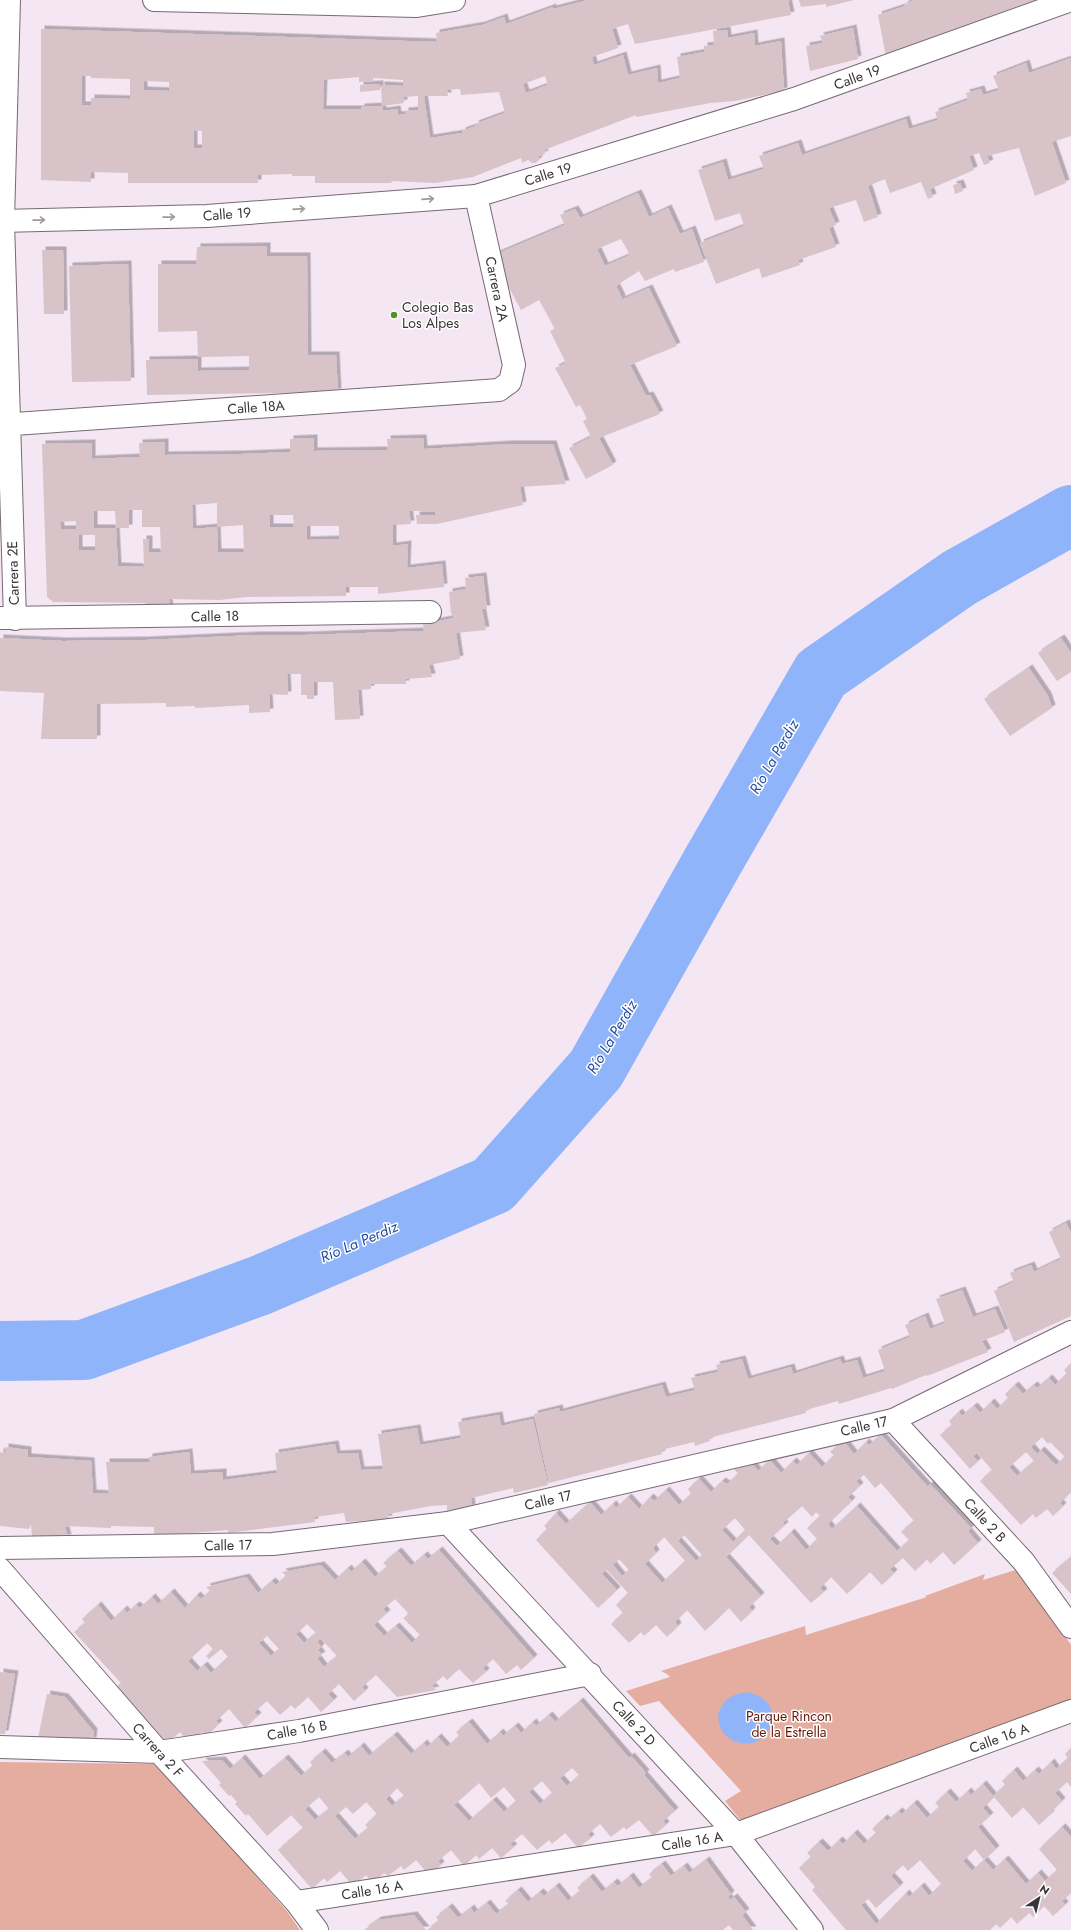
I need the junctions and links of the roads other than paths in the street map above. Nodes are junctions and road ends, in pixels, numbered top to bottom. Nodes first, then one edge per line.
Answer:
1 (9, 0) edge
2 (154, 0) edge
3 (454, 0) edge
4 (1071, 0) edge
5 (476, 196) junction
6 (1, 221) edge
7 (510, 382) joint
8 (4, 425) edge
9 (430, 612) dead end
10 (7, 619) edge
11 (1071, 1332) edge
12 (893, 1420) junction
13 (448, 1523) junction
14 (0, 1548) edge
15 (0, 1569) edge
16 (1071, 1627) edge
17 (590, 1674) junction
18 (1071, 1711) edge
19 (0, 1747) edge
20 (159, 1752) junction
21 (736, 1834) junction
22 (296, 1902) junction
23 (316, 1930) edge
24 (812, 1930) edge

1 - 6 street, Carrera 2E
2 - 3 street
4 - 5 street, Calle 19
6 -> 5 street, Calle 19
5 - 7 street, Carrera 2A
6 - 8 street, Carrera 2E
7 - 8 street, Calle 18A
8 - 10 street, Carrera 2E
9 - 10 street, Calle 18
11 - 12 street, Calle 17
12 - 13 street, Calle 17
12 - 16 street, Calle 2 B
13 - 14 street, Calle 17
13 - 17 street, Calle 2 D
15 - 20 street, Carrera 2 F
17 - 20 street, Calle 16 B
17 - 21 street, Calle 2 D
18 - 21 street, Calle 16 A
19 - 20 street, Calle 16 B
20 - 22 street, Carrera 2 F
21 - 22 street, Calle 16 A
21 - 24 street, Calle 2 D
22 - 23 street, Carrera 2 F

